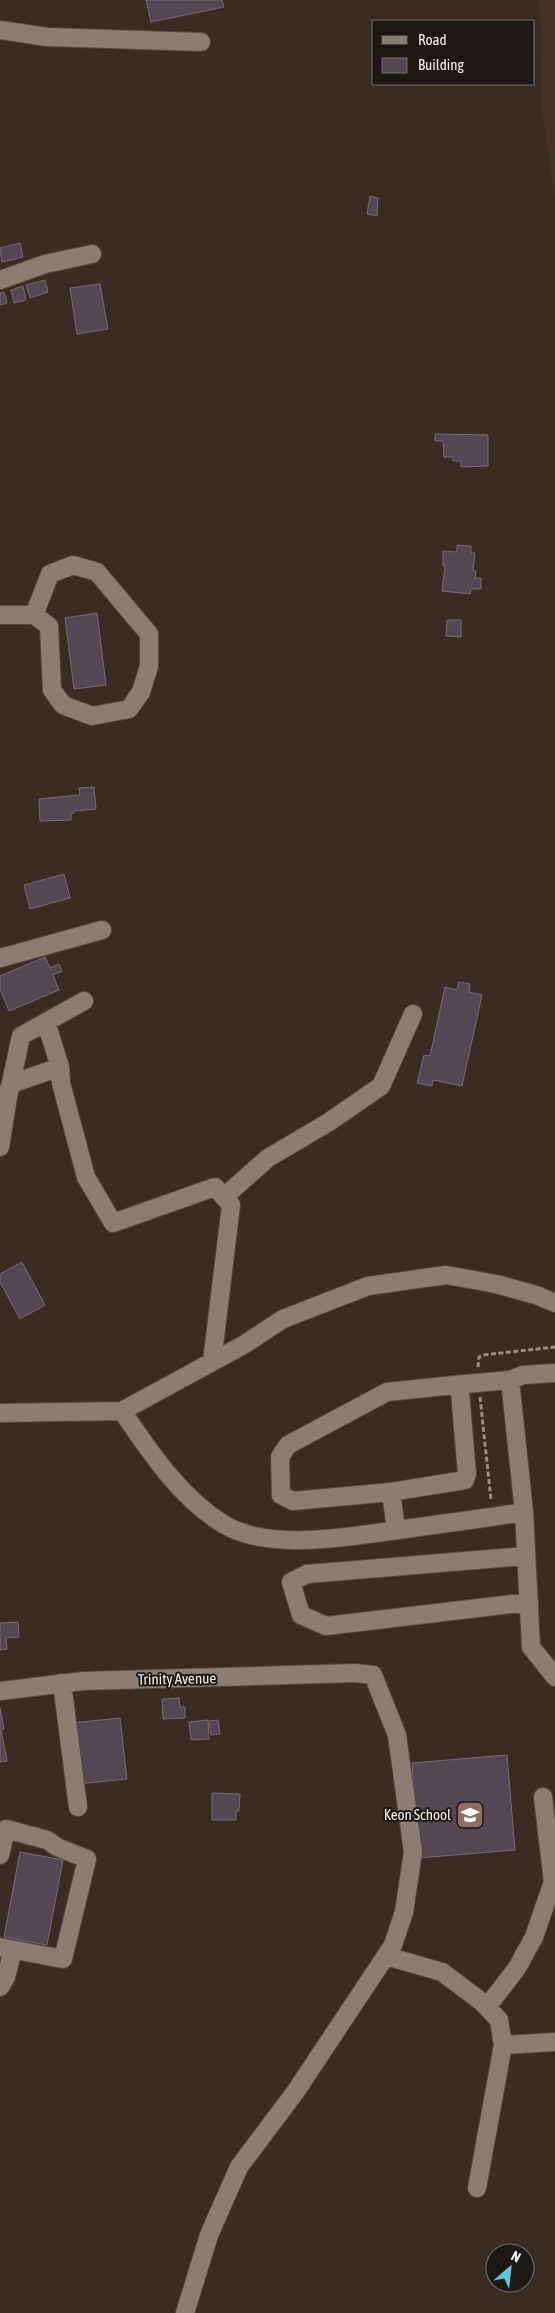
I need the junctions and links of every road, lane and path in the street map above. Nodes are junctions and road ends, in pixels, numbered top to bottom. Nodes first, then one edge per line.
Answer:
1 (0, 30) edge
2 (201, 42) dead end
3 (92, 254) dead end
4 (0, 280) edge
5 (0, 615) edge
6 (34, 615) junction
7 (102, 930) dead end
8 (0, 958) edge
9 (84, 1001) dead end
10 (414, 1014) dead end
11 (46, 1022) junction
12 (60, 1067) junction
13 (6, 1092) edge
14 (0, 1147) edge
15 (224, 1197) junction
16 (555, 1303) edge
17 (555, 1347) edge
18 (212, 1362) junction
19 (478, 1371) dead end
20 (555, 1373) edge
21 (510, 1380) junction
22 (454, 1385) junction
23 (480, 1392) dead end
24 (122, 1411) junction
25 (0, 1413) edge
26 (390, 1492) junction
27 (492, 1502) dead end
28 (524, 1512) junction
29 (396, 1530) junction
30 (526, 1556) junction
31 (529, 1602) junction
32 (555, 1677) edge
33 (62, 1683) junction
34 (0, 1691) edge
35 (543, 1797) dead end
36 (78, 1807) dead end
37 (0, 1855) edge
38 (6, 1949) edge
39 (386, 1956) junction
40 (0, 1987) edge
41 (487, 2007) junction
42 (555, 2042) edge
43 (503, 2045) junction
44 (477, 2188) dead end
45 (185, 2313) edge

1 - 2 street
3 - 4 street
5 - 6 street
6 - 6 street
7 - 8 street
9 - 11 street
10 - 15 street
11 - 12 street
11 - 13 street
12 - 13 street
12 - 15 street
13 - 14 street
15 - 18 street
16 - 18 street
17 - 19 path
18 - 24 street
20 - 21 street
21 - 22 street
21 - 28 street
22 - 26 street
22 - 26 street
23 - 27 path
24 - 25 street
24 - 29 street
26 - 29 street
28 - 29 street
28 - 30 street
30 - 31 street
30 - 31 street
31 - 32 street
33 - 34 street, Trinity Avenue
33 - 36 street
33 - 39 street, Trinity Avenue
35 - 41 street
37 - 38 street
38 - 40 street
39 - 41 street
39 - 45 street
41 - 43 street
42 - 43 street
43 - 44 street

